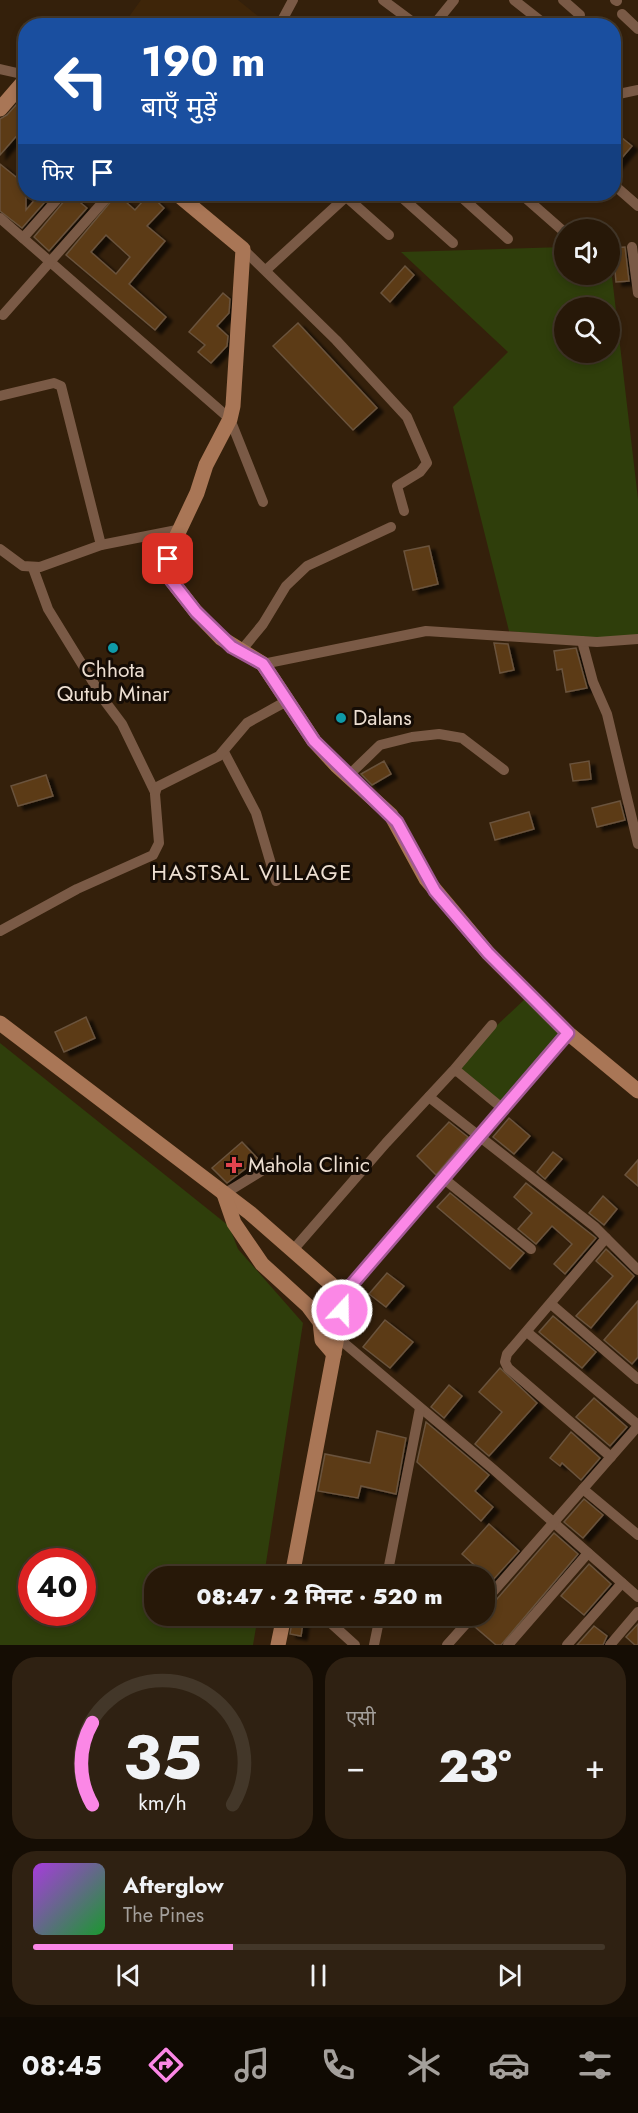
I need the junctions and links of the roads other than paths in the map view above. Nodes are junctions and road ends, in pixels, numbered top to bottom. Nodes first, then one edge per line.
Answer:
1 (293, 0) edge
2 (383, 0) edge
3 (454, 0) edge
4 (513, 0) edge
5 (563, 0) edge
6 (622, 14) dead end
7 (580, 15) dead end
8 (283, 18) edge
9 (407, 18) edge
10 (439, 18) edge
11 (537, 18) edge
12 (638, 29) edge
13 (0, 69) edge
14 (18, 75) edge
15 (18, 87) edge
16 (638, 90) edge
17 (621, 92) edge
18 (0, 109) edge
19 (621, 191) edge
20 (56, 201) edge
21 (104, 201) edge
22 (190, 201) edge
23 (339, 201) edge
24 (353, 201) edge
25 (406, 201) edge
26 (466, 201) edge
27 (529, 201) edge
28 (638, 206) edge
29 (0, 218) edge
30 (554, 223) edge
31 (389, 235) dead end
32 (23, 238) junction
33 (508, 239) dead end
34 (453, 243) dead end
35 (632, 247) dead end
36 (243, 249) junction
37 (49, 261) junction
38 (266, 270) junction
39 (638, 293) edge
40 (3, 315) dead end
41 (0, 396) edge
42 (230, 419) junction
43 (263, 502) dead end
44 (404, 511) dead end
45 (391, 527) dead end
46 (177, 530) junction
47 (101, 545) junction
48 (0, 549) edge
49 (33, 568) junction
50 (638, 639) edge
51 (582, 641) junction
52 (240, 652) junction
53 (263, 664) junction
54 (285, 702) junction
55 (224, 752) junction
56 (504, 770) dead end
57 (348, 776) junction
58 (155, 792) junction
59 (638, 844) edge
60 (276, 882) dead end
61 (0, 931) edge
62 (0, 1023) edge
63 (492, 1025) dead end
64 (568, 1033) junction
65 (453, 1071) junction
66 (638, 1091) edge
67 (429, 1097) junction
68 (502, 1108) junction
69 (478, 1136) junction
70 (276, 1162) dead end
71 (443, 1178) junction
72 (224, 1194) junction
73 (606, 1238) junction
74 (531, 1249) dead end
75 (293, 1250) junction
76 (638, 1270) edge
77 (342, 1296) junction
78 (551, 1304) junction
79 (527, 1332) junction
80 (337, 1337) junction
81 (334, 1354) junction
82 (638, 1379) edge
83 (420, 1408) junction
84 (638, 1426) edge
85 (611, 1457) junction
86 (583, 1489) junction
87 (554, 1523) junction
88 (638, 1535) edge
89 (588, 1553) junction
90 (294, 1566) edge
91 (389, 1566) edge
92 (622, 1583) junction
93 (495, 1590) edge
94 (638, 1597) edge
95 (638, 1612) edge
96 (282, 1626) edge
97 (334, 1626) edge
98 (378, 1626) edge
99 (464, 1626) edge
100 (278, 1645) edge
101 (355, 1645) edge
102 (374, 1645) edge
103 (447, 1645) edge
104 (507, 1645) edge
105 (567, 1645) edge
106 (610, 1645) edge

1 - 8 street
2 - 9 street
3 - 10 street
4 - 11 street
5 - 7 street
6 - 12 street
13 - 14 street
15 - 18 street
16 - 17 street
19 - 28 street
20 - 32 street
21 - 37 street
22 - 36 street
23 - 38 street
24 - 31 street
25 - 34 street
26 - 33 street
27 - 30 street
29 - 32 street
32 - 37 street
35 - 39 street
36 - 38 street
36 - 42 street
37 - 40 street
37 - 42 street
38 - 44 street
41 - 47 street
42 - 43 street
42 - 46 street
45 - 52 street
46 - 47 street
46 - 52 street
47 - 49 street
48 - 49 street
49 - 58 street
50 - 51 street
51 - 53 street
51 - 59 street
52 - 53 street
53 - 54 street
54 - 55 street
54 - 57 street
55 - 58 street
55 - 60 street
56 - 57 street
57 - 64 street
58 - 61 street
62 - 72 street
63 - 65 street
64 - 66 street
64 - 68 street
65 - 67 street
65 - 68 street
67 - 69 street
67 - 75 street
68 - 69 street
69 - 71 street
69 - 73 street
70 - 72 street
71 - 74 street
71 - 77 street
72 - 75 street
72 - 81 street
73 - 76 street
73 - 78 street
75 - 77 street
77 - 80 street
78 - 79 street
78 - 82 street
79 - 84 street
79 - 85 street
80 - 81 street
80 - 83 street
81 - 90 street
83 - 87 street
83 - 91 street
84 - 85 street
85 - 86 street
86 - 87 street
86 - 88 street
87 - 89 street
87 - 93 street
89 - 92 street
89 - 104 street
92 - 94 street
92 - 105 street
95 - 106 street
96 - 100 street
97 - 101 street
98 - 102 street
99 - 103 street

